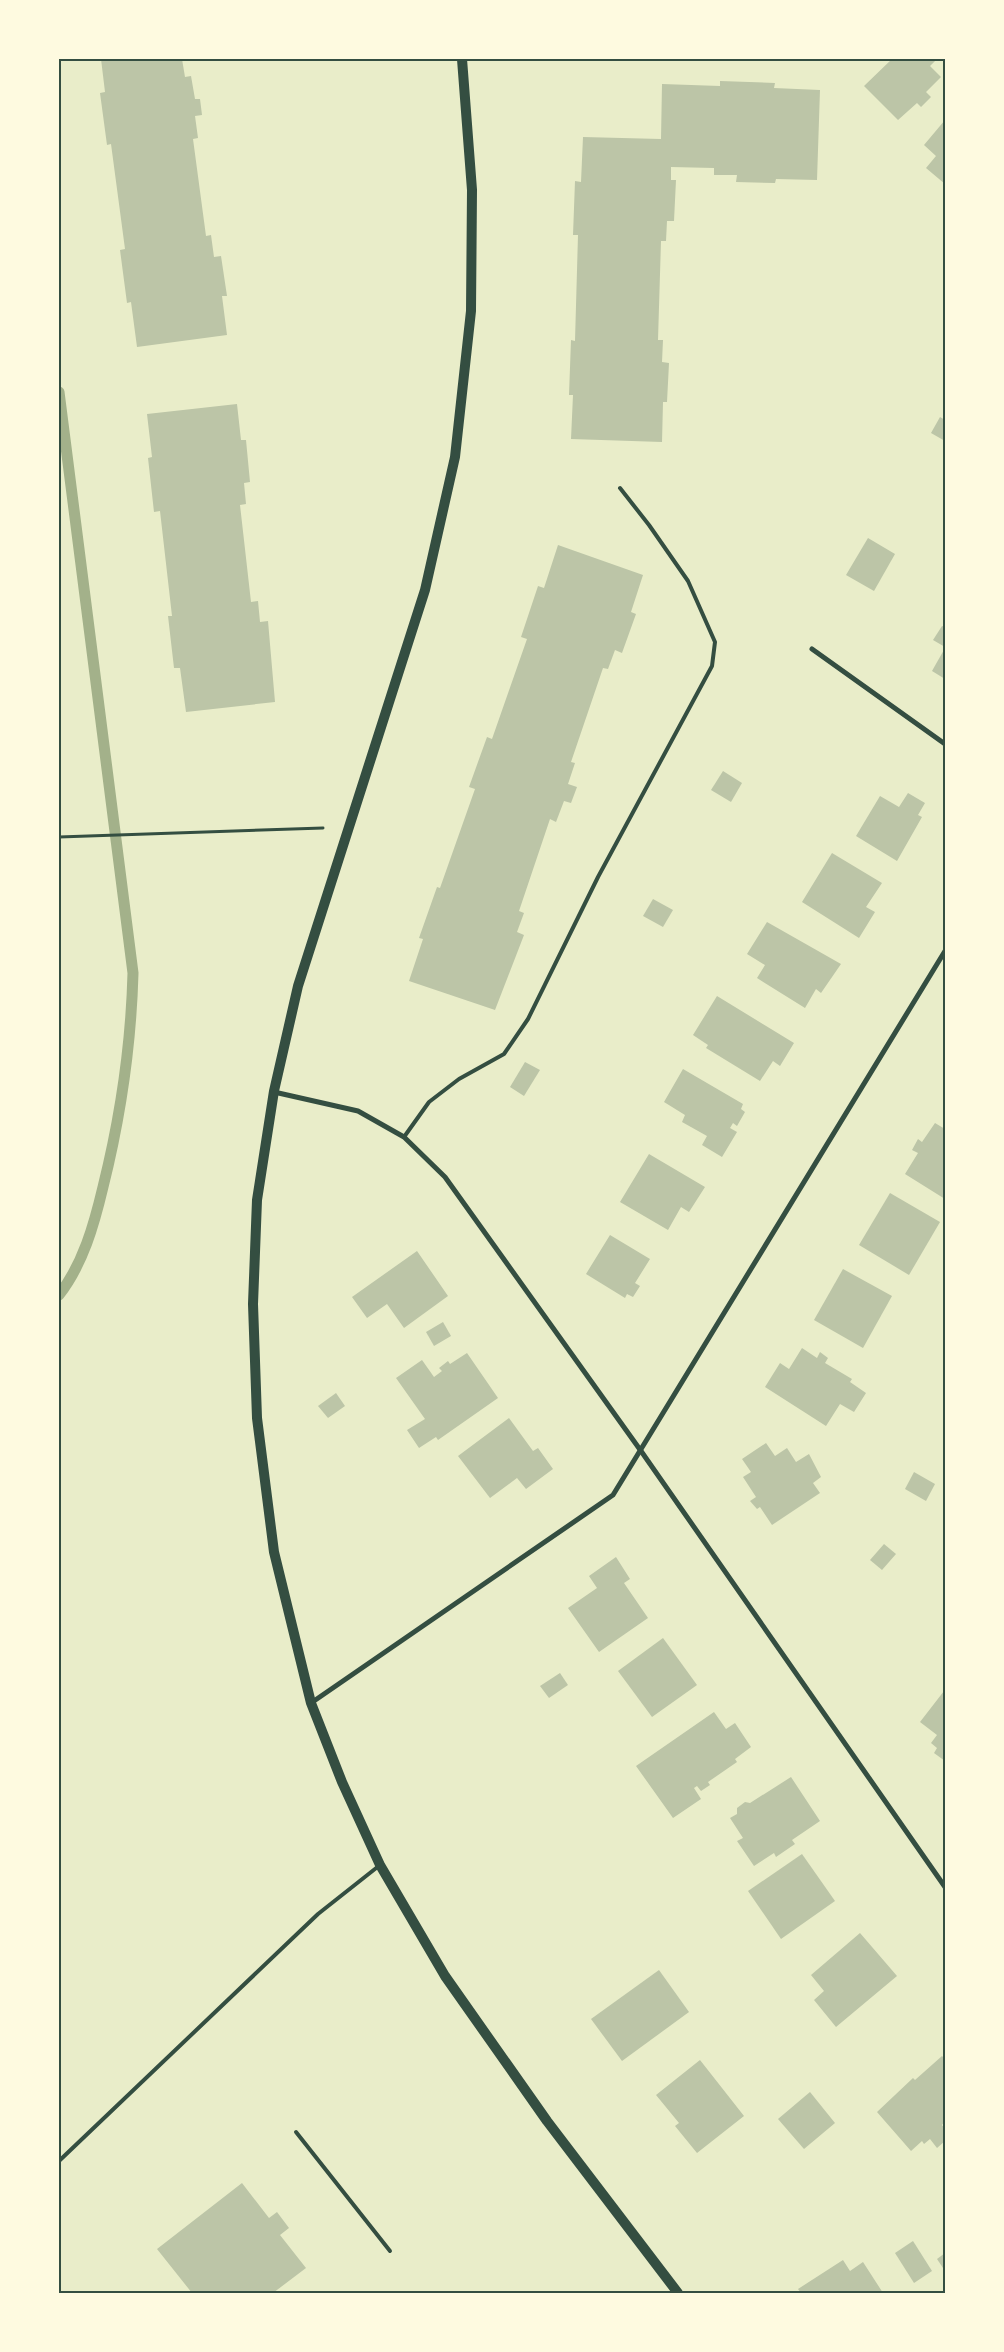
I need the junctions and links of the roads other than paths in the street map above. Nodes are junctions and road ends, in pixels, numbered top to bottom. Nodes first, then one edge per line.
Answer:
1 (462, 59) edge
2 (620, 488) dead end
3 (812, 649) dead end
4 (945, 744) edge
5 (945, 951) edge
6 (274, 1092) junction
7 (404, 1137) junction
8 (641, 1451) junction
9 (311, 1703) junction
10 (380, 1865) junction
11 (945, 1887) edge
12 (296, 2132) dead end
13 (59, 2162) edge
14 (390, 2251) dead end
15 (678, 2293) edge

1 - 6 main road
2 - 7 lane
3 - 4 street
5 - 8 street
6 - 7 street
6 - 9 main road
7 - 8 street
8 - 9 street
8 - 11 street
9 - 10 main road
10 - 13 lane
10 - 15 main road
12 - 14 lane

